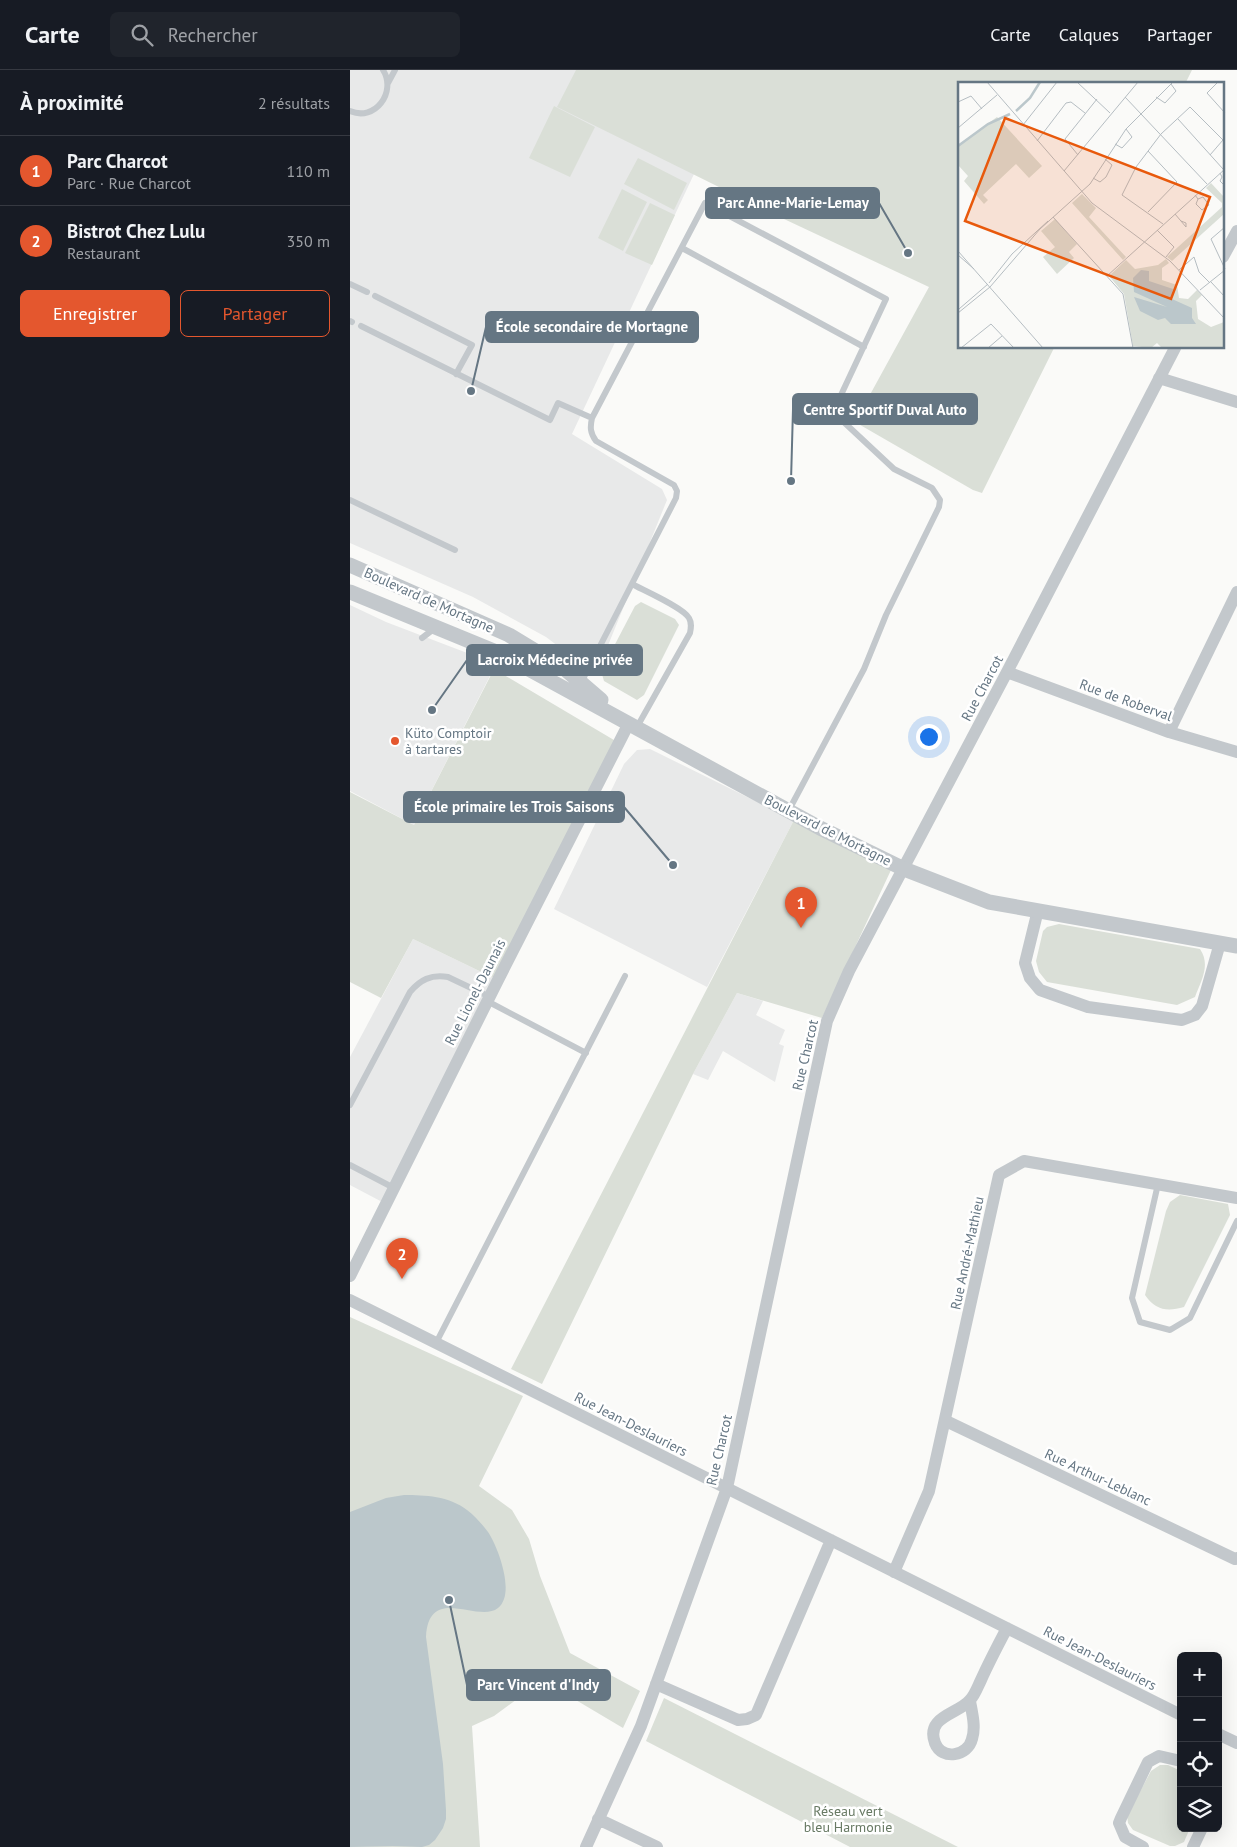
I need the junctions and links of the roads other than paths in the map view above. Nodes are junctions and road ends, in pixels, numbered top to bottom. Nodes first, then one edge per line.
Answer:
1 (383, 70) edge
2 (395, 70) edge
3 (388, 83) junction
4 (350, 111) edge
5 (1237, 231) edge
6 (682, 248) junction
7 (1224, 255) edge
8 (350, 284) edge
9 (367, 292) dead end
10 (375, 296) dead end
11 (361, 326) dead end
12 (864, 347) junction
13 (1174, 349) edge
14 (456, 374) junction
15 (1159, 378) junction
16 (1237, 402) edge
17 (592, 418) junction
18 (350, 500) edge
19 (455, 550) dead end
20 (350, 565) edge
21 (632, 584) junction
22 (350, 592) edge
23 (1237, 592) edge
24 (436, 627) junction
25 (422, 638) dead end
26 (1007, 672) junction
27 (580, 684) junction
28 (633, 725) junction
29 (1169, 732) junction
30 (1237, 752) edge
31 (788, 810) junction
32 (904, 869) junction
33 (1038, 910) junction
34 (1220, 942) junction
35 (1237, 946) edge
36 (625, 976) dead end
37 (488, 999) junction
38 (586, 1052) junction
39 (350, 1105) edge
40 (350, 1165) edge
41 (1158, 1184) junction
42 (394, 1188) junction
43 (1237, 1198) edge
44 (1237, 1222) edge
45 (350, 1276) edge
46 (350, 1300) edge
47 (436, 1343) junction
48 (946, 1421) junction
49 (727, 1488) junction
50 (831, 1540) junction
51 (1237, 1558) edge
52 (894, 1572) junction
53 (1006, 1628) junction
54 (656, 1684) junction
55 (970, 1701) dead end
56 (1177, 1713) edge
57 (1222, 1736) edge
58 (1237, 1744) edge
59 (1177, 1760) edge
60 (598, 1820) junction
61 (1200, 1832) edge
62 (586, 1847) edge
63 (657, 1847) edge
64 (1143, 1847) edge
65 (1193, 1847) edge

1 - 3 lane
2 - 3 lane
3 - 4 lane
5 - 7 street
6 - 12 lane
6 - 12 lane
6 - 17 lane
8 - 9 lane
10 - 14 lane
11 - 14 lane
12 - 31 lane
13 - 15 street, Rue Charcot
14 - 17 lane
15 - 16 street
15 - 26 street, Rue Charcot
17 - 21 lane
18 - 19 lane
20 - 27 street, Boulevard de Mortagne
21 - 27 lane
21 - 28 lane
22 - 24 street, Boulevard de Mortagne
23 - 29 street
24 - 25 lane
24 - 28 street, Boulevard de Mortagne
26 - 29 street, Rue de Roberval
26 - 32 street, Rue Charcot
27 - 28 street, Boulevard de Mortagne
28 - 31 street, Boulevard de Mortagne
28 - 37 street, Rue Lionel-Daunais
29 - 30 street, Rue de Roberval
31 - 32 street, Boulevard de Mortagne
32 - 33 street, Boulevard de Mortagne
32 - 49 street, Rue Charcot
33 - 34 street, Boulevard de Mortagne
33 - 34 street
34 - 35 street, Boulevard de Mortagne
36 - 38 lane
37 - 38 lane
37 - 39 lane
37 - 42 street, Rue Lionel-Daunais
38 - 47 lane
40 - 42 lane
41 - 43 street, Rue André-Mathieu
41 - 44 lane
41 - 48 street, Rue André-Mathieu
42 - 45 street, Rue Lionel-Daunais
46 - 47 street, Rue Jean-Deslauriers
47 - 49 street, Rue Jean-Deslauriers
48 - 51 street, Rue Arthur-Leblanc
48 - 52 street, Rue André-Mathieu
49 - 50 street, Rue Jean-Deslauriers
49 - 54 street, Rue Charcot
50 - 52 street, Rue Jean-Deslauriers
50 - 54 street
52 - 53 street, Rue Jean-Deslauriers
53 - 55 street
53 - 56 street, Rue Jean-Deslauriers
54 - 60 street, Rue Charcot
57 - 58 street
59 - 64 street
60 - 62 street, Rue Charcot
60 - 63 street
61 - 65 street

